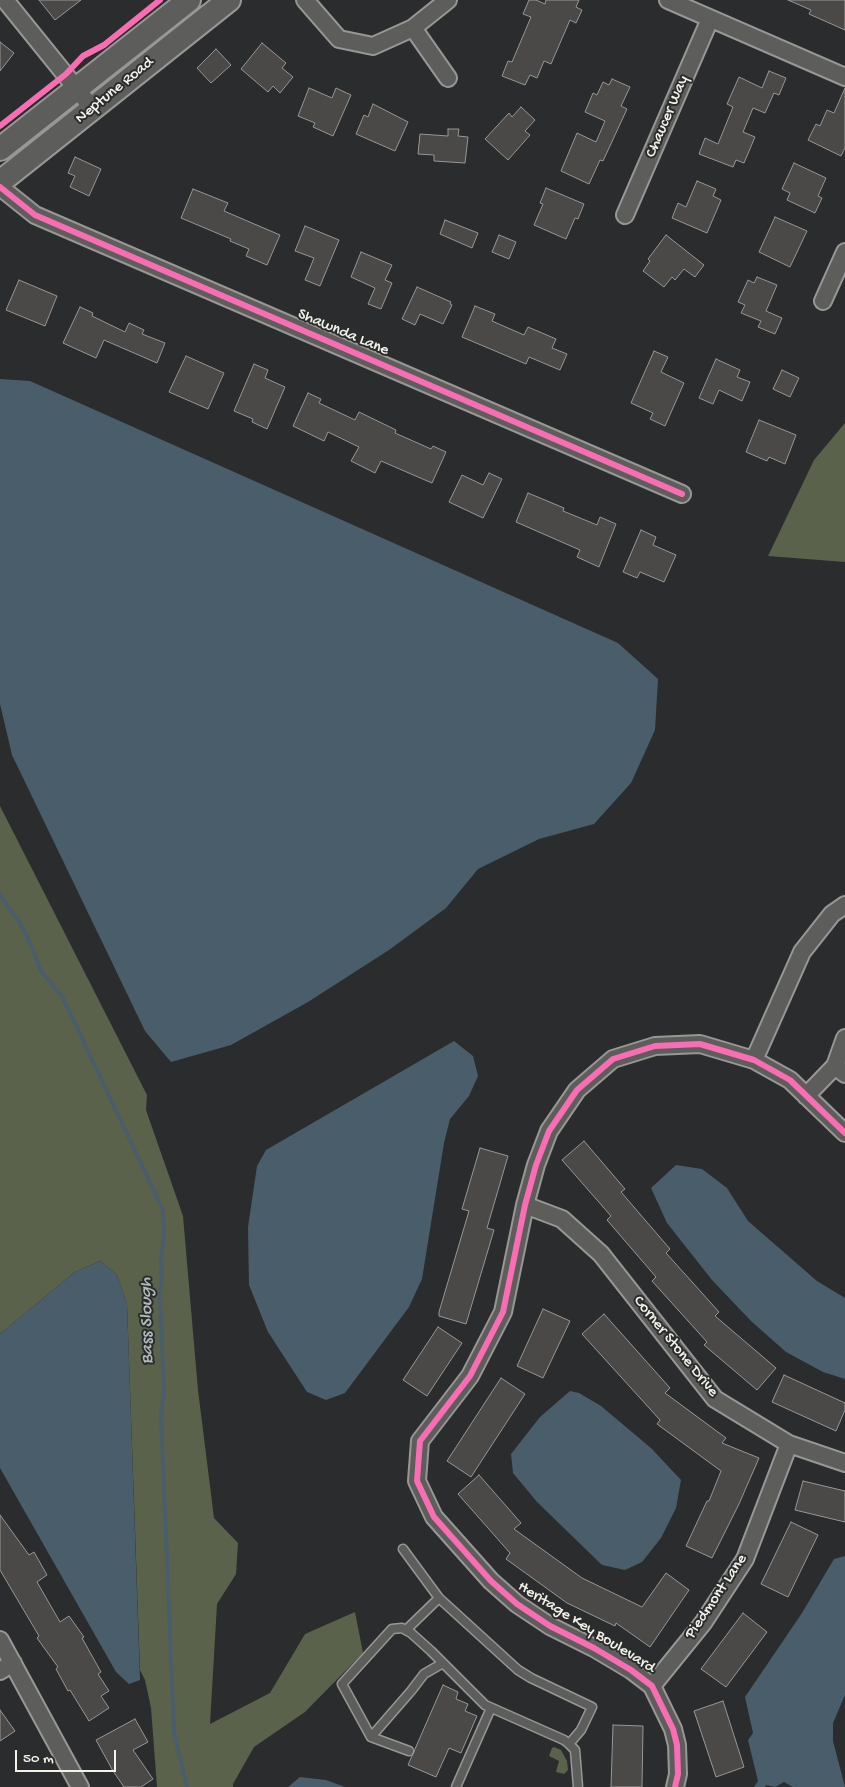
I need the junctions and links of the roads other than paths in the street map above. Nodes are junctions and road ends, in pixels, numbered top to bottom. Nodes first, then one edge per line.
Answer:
1 (5, 0) edge
2 (189, 0) edge
3 (229, 0) edge
4 (305, 0) edge
5 (448, 0) edge
6 (668, 0) edge
7 (710, 19) junction
8 (413, 28) junction
9 (845, 77) edge
10 (448, 78) dead end
11 (76, 88) junction
12 (93, 109) junction
13 (0, 149) edge
14 (0, 182) edge
15 (0, 187) edge
16 (625, 214) dead end
17 (845, 252) edge
18 (823, 302) dead end
19 (682, 494) dead end
20 (845, 905) edge
21 (845, 1038) edge
22 (754, 1060) junction
23 (840, 1070) edge
24 (806, 1096) junction
25 (845, 1133) edge
26 (525, 1205) junction
27 (789, 1444) junction
28 (845, 1462) edge
29 (403, 1549) dead end
30 (439, 1598) junction
31 (406, 1630) junction
32 (0, 1640) edge
33 (443, 1663) junction
34 (6, 1667) edge
35 (652, 1686) junction
36 (491, 1708) junction
37 (371, 1737) junction
38 (569, 1744) junction
39 (409, 1751) dead end
40 (80, 1787) edge
41 (456, 1787) edge
42 (578, 1787) edge
43 (675, 1787) edge

1 - 11 street
2 - 11 main road, Neptune Road
3 - 12 main road, Neptune Road
4 - 8 street
5 - 8 street
6 - 7 street
7 - 9 street
7 - 16 street, Chaucer Way
8 - 10 street
11 - 12 street
11 - 13 main road, Neptune Road
12 - 14 main road, Neptune Road
15 - 19 street, Shawnda Lane
17 - 18 street
20 - 22 street
21 - 23 street
22 - 24 street, Heritage Key Boulevard
22 - 26 street, Heritage Key Boulevard
23 - 24 street
24 - 25 street, Heritage Key Boulevard
26 - 27 street, Corner Stone Drive
26 - 35 street, Heritage Key Boulevard
27 - 28 street, Corner Stone Drive
27 - 35 street, Piedmont Lane
29 - 30 lane
30 - 31 lane
30 - 38 lane
31 - 33 lane
31 - 37 lane
32 - 34 street
33 - 36 lane
33 - 37 lane
34 - 40 street
35 - 43 street, Heritage Key Boulevard
36 - 38 lane
36 - 41 lane
37 - 39 lane
38 - 42 lane

